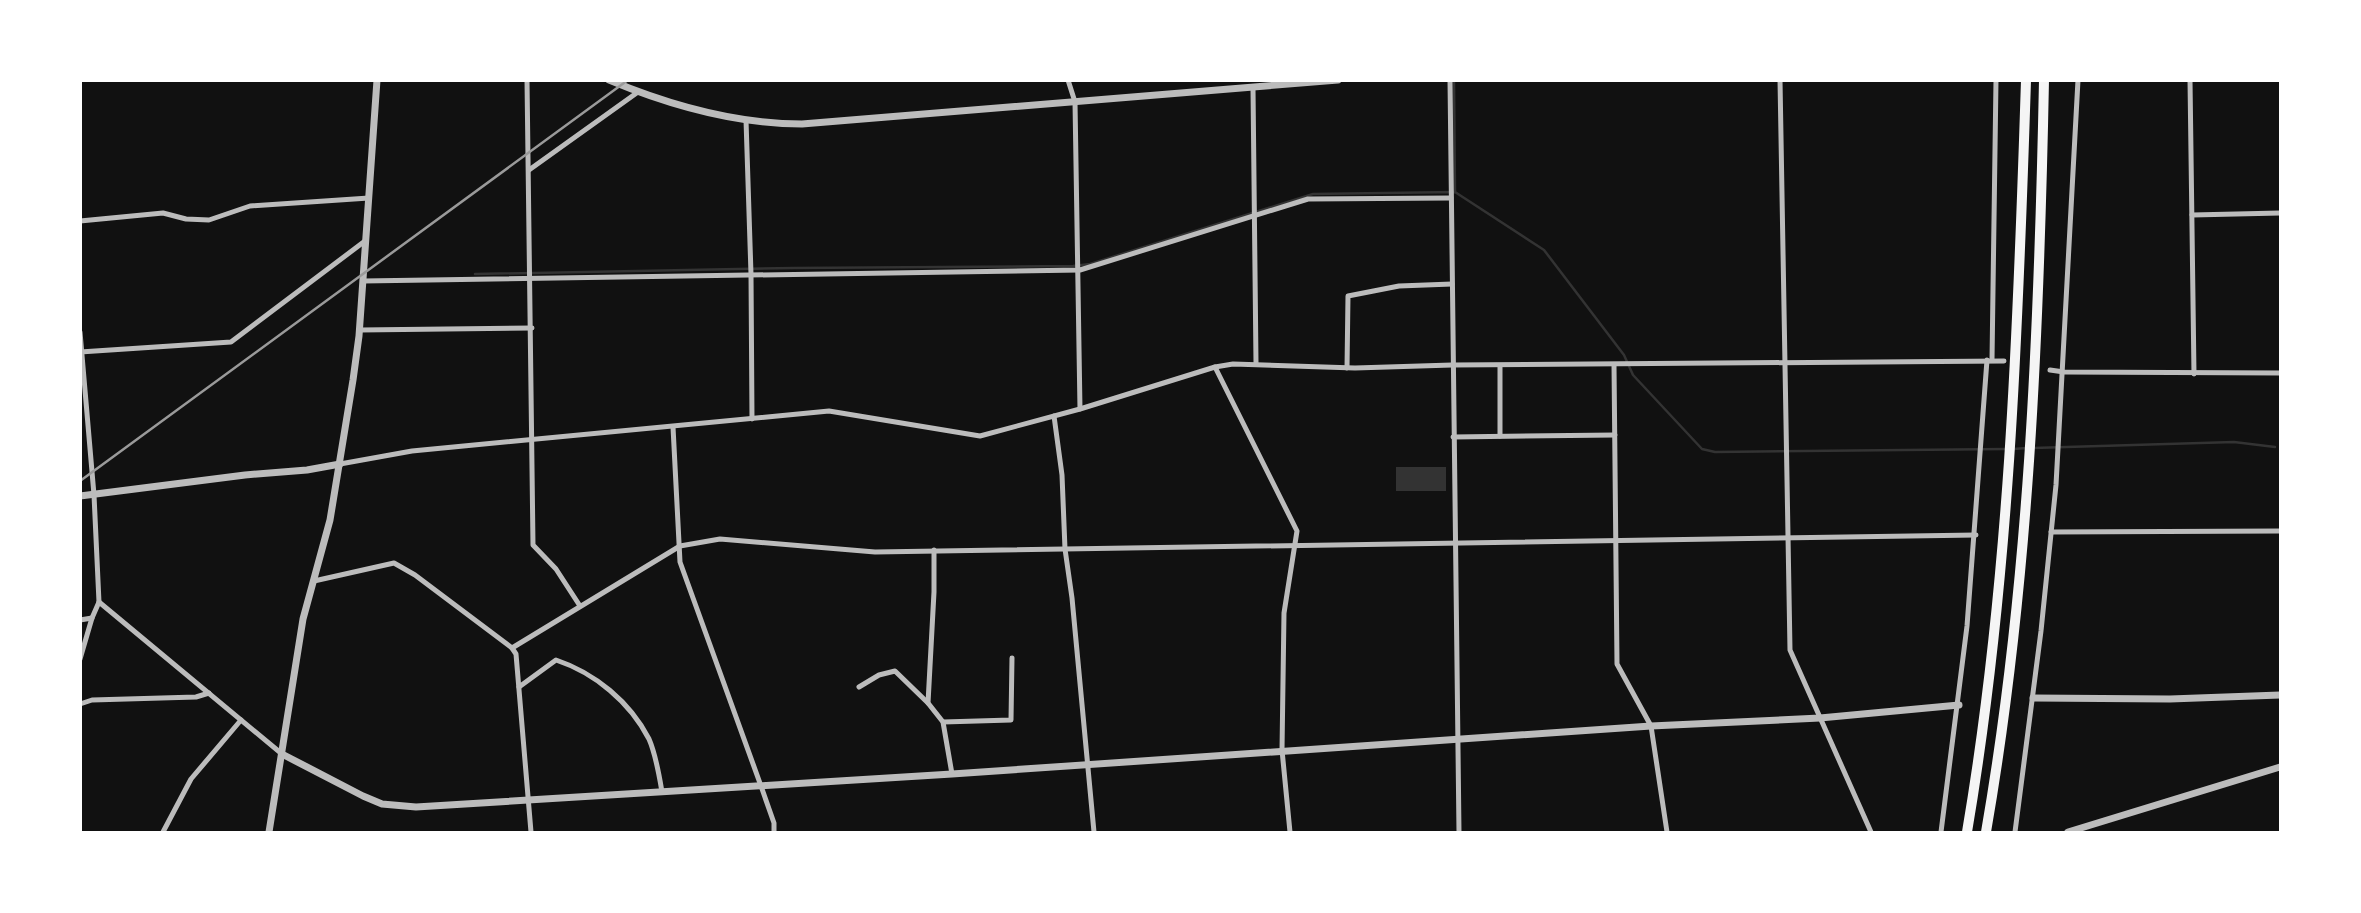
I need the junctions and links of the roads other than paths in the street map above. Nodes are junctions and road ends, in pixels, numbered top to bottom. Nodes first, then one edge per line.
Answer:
1 (377, 80) edge
2 (527, 80) edge
3 (610, 80) edge
4 (1068, 80) edge
5 (1338, 80) edge
6 (1450, 80) edge
7 (1780, 80) edge
8 (1996, 80) edge
9 (2026, 80) edge
10 (2044, 80) edge
11 (2078, 80) edge
12 (2190, 80) edge
13 (1276, 83) edge
14 (1253, 88) junction
15 (638, 92) junction
16 (1075, 102) junction
17 (746, 120) junction
18 (529, 170) junction
19 (369, 198) junction
20 (1451, 198) junction
21 (2280, 213) edge
22 (2192, 215) junction
23 (1254, 217) junction
24 (80, 221) edge
25 (365, 242) junction
26 (1080, 270) junction
27 (751, 274) junction
28 (531, 278) junction
29 (363, 281) junction
30 (1452, 284) junction
31 (532, 328) junction
32 (360, 330) junction
33 (80, 332) edge
34 (81, 352) edge
35 (1989, 360) junction
36 (2004, 361) dead end
37 (1786, 362) junction
38 (1256, 363) junction
39 (1452, 365) junction
40 (1614, 365) junction
41 (1500, 366) junction
42 (1216, 367) junction
43 (1348, 368) junction
44 (2050, 370) dead end
45 (2064, 372) junction
46 (2280, 373) edge
47 (2194, 374) junction
48 (1080, 409) junction
49 (1054, 416) junction
50 (752, 419) junction
51 (673, 427) junction
52 (1615, 435) junction
53 (1500, 436) junction
54 (1453, 437) junction
55 (533, 439) junction
56 (341, 464) junction
57 (94, 495) junction
58 (80, 496) edge
59 (2280, 531) edge
60 (2051, 532) junction
61 (1976, 535) junction
62 (1788, 537) junction
63 (1618, 539) junction
64 (1454, 543) junction
65 (680, 546) junction
66 (1294, 547) junction
67 (1065, 549) junction
68 (934, 550) junction
69 (314, 581) junction
70 (99, 602) junction
71 (580, 606) junction
72 (92, 618) junction
73 (80, 620) edge
74 (512, 648) junction
75 (80, 659) edge
76 (1012, 659) dead end
77 (519, 687) junction
78 (859, 687) dead end
79 (209, 693) junction
80 (2280, 695) edge
81 (2033, 698) junction
82 (928, 703) junction
83 (80, 704) edge
84 (1959, 705) junction
85 (1820, 718) junction
86 (241, 720) junction
87 (943, 722) junction
88 (1651, 726) junction
89 (1457, 740) junction
90 (1282, 750) junction
91 (282, 754) junction
92 (1088, 764) junction
93 (2280, 767) edge
94 (952, 774) junction
95 (761, 786) junction
96 (662, 792) junction
97 (530, 800) junction
98 (2086, 830) edge
99 (163, 832) edge
100 (269, 832) edge
101 (531, 832) edge
102 (774, 832) edge
103 (1094, 832) edge
104 (1290, 832) edge
105 (1459, 832) edge
106 (1667, 832) edge
107 (1871, 832) edge
108 (1941, 832) edge
109 (1967, 832) edge
110 (1986, 832) edge
111 (2015, 832) edge
112 (2068, 832) edge

1 - 19 street
2 - 18 street
3 - 15 street
4 - 16 street
5 - 13 street
6 - 20 street
7 - 37 street
8 - 35 street
9 - 109 highway
10 - 110 highway
11 - 45 street
12 - 22 street
13 - 14 street
14 - 16 street
14 - 23 street
15 - 17 street
15 - 18 street
16 - 17 street
16 - 26 street
17 - 27 street
18 - 28 street
19 - 24 street
19 - 25 street
20 - 23 street
20 - 30 street
21 - 22 street
22 - 47 street
23 - 26 street
23 - 38 street
25 - 29 street
25 - 34 street
26 - 27 street
26 - 48 street
27 - 28 street
27 - 50 street
28 - 29 street
28 - 31 street
29 - 32 street
30 - 39 street
30 - 43 street
31 - 32 street
31 - 55 street
32 - 56 street
33 - 34 street
34 - 57 street
35 - 36 street
35 - 37 street
35 - 61 street
37 - 40 street
37 - 62 street
38 - 42 street
38 - 43 street
39 - 41 street
39 - 43 street
39 - 54 street
40 - 41 street
40 - 52 street
41 - 53 street
42 - 48 street
42 - 66 street
44 - 45 street
45 - 47 street
45 - 60 street
46 - 47 street
48 - 49 street
49 - 50 street
49 - 67 street
50 - 51 street
51 - 55 street
51 - 65 street
52 - 53 street
52 - 63 street
53 - 54 street
54 - 64 street
55 - 56 street
55 - 71 street
56 - 57 street
56 - 69 street
57 - 58 street
57 - 70 street
59 - 60 street
60 - 81 street
61 - 62 street
61 - 84 street
62 - 63 street
62 - 85 street
63 - 64 street
63 - 88 street
64 - 66 street
64 - 89 street
65 - 68 street
65 - 71 street
65 - 95 street
66 - 67 street
66 - 90 street
67 - 68 street
67 - 92 street
68 - 82 street
69 - 74 street
69 - 91 street
70 - 72 street
70 - 79 street
71 - 74 street
72 - 73 street
72 - 75 street
74 - 77 street
76 - 87 street
77 - 96 street
77 - 97 street
78 - 82 street
79 - 83 street
79 - 86 street
80 - 81 street
81 - 111 street
82 - 87 street
84 - 85 street
84 - 108 street
85 - 88 street
85 - 107 street
86 - 91 street
86 - 99 street
87 - 94 street
88 - 89 street
88 - 106 street
89 - 90 street
89 - 105 street
90 - 92 street
90 - 104 street
91 - 97 street
91 - 100 street
92 - 94 street
92 - 103 street
93 - 98 street
94 - 95 street
95 - 96 street
95 - 102 street
96 - 97 street
97 - 101 street
98 - 112 street

